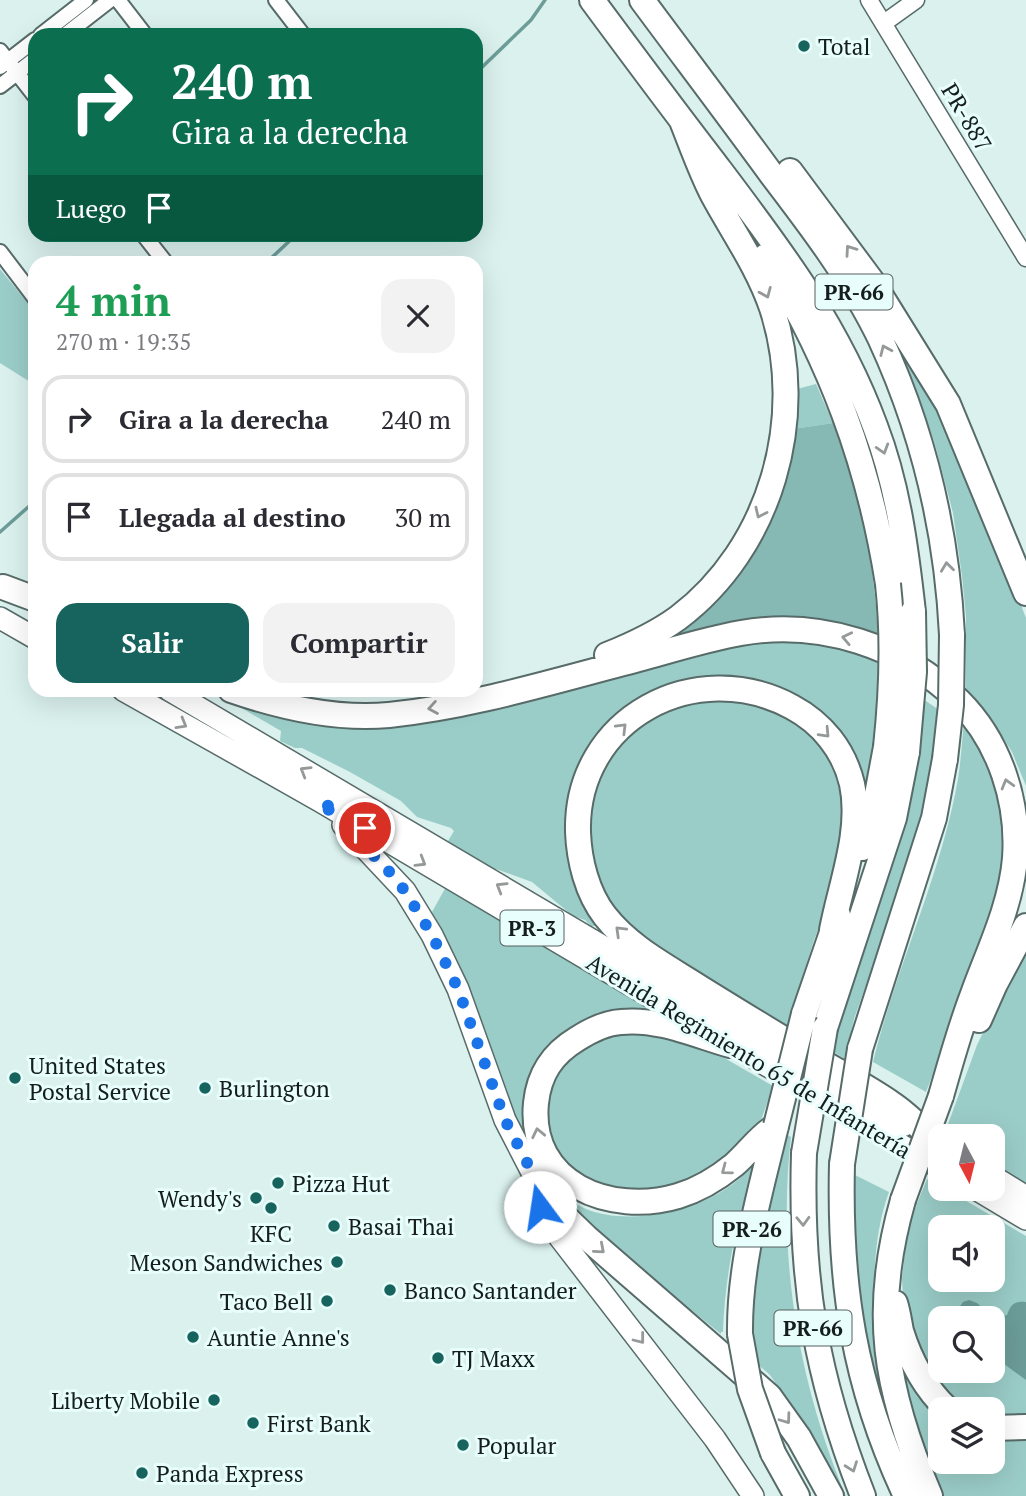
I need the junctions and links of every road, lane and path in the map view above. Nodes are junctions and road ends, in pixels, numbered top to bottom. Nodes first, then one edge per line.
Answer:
1 (86, 0) edge
2 (110, 0) edge
3 (118, 0) edge
4 (275, 0) edge
5 (592, 0) edge
6 (642, 0) edge
7 (648, 0) edge
8 (869, 0) edge
9 (916, 0) edge
10 (884, 23) junction
11 (50, 28) edge
12 (74, 28) edge
13 (140, 28) edge
14 (297, 28) edge
15 (28, 46) edge
16 (28, 60) edge
17 (6, 63) edge
18 (0, 86) edge
19 (28, 88) edge
20 (682, 121) junction
21 (149, 242) edge
22 (0, 252) edge
23 (160, 256) edge
24 (1026, 258) edge
25 (28, 289) edge
26 (948, 404) junction
27 (1026, 554) edge
28 (1, 586) edge
29 (1026, 593) edge
30 (28, 596) edge
31 (28, 603) edge
32 (0, 618) edge
33 (28, 634) edge
34 (533, 686) junction
35 (134, 697) edge
36 (181, 697) edge
37 (253, 697) edge
38 (896, 749) junction
39 (320, 801) junction
40 (1026, 885) edge
41 (1026, 926) edge
42 (832, 930) junction
43 (991, 946) junction
44 (730, 1045) junction
45 (941, 1096) junction
46 (776, 1126) junction
47 (928, 1135) edge
48 (928, 1139) edge
49 (928, 1161) edge
50 (537, 1182) junction
51 (1005, 1186) edge
52 (1026, 1198) edge
53 (996, 1201) edge
54 (1026, 1219) edge
55 (886, 1275) junction
56 (937, 1397) edge
57 (1026, 1427) edge
58 (1005, 1428) edge
59 (753, 1496) edge
60 (797, 1496) edge
61 (831, 1496) edge
62 (863, 1496) edge
63 (906, 1496) edge
64 (930, 1496) edge

1 - 11 street
2 - 12 street
3 - 13 street
4 - 14 street
5 - 20 highway, PR-66
63 -> 6 highway, PR-66, bridge
26 -> 7 highway
8 - 10 street, PR-887
9 - 10 street
10 - 24 street, PR-887
15 - 17 street
16 - 17 street
17 - 18 street
17 - 19 street
20 -> 34 highway
20 - 38 highway, bridge
20 -> 38 highway, PR-66, bridge
21 - 23 street
22 - 25 street
26 - 27 highway
26 - 29 highway
28 - 30 highway
28 - 31 main road
32 - 33 main road
34 -> 37 highway
43 -> 34 highway
35 -> 39 main road, Avenida Regimiento 65 de Infantería / PR-3
48 -> 36 main road, Avenida Regimiento 65 de Infantería / PR-3
38 - 42 highway
38 -> 62 highway, PR-66, bridge
39 -> 44 main road, Avenida Regimiento 65 de Infantería / PR-3
39 - 50 main road
40 - 43 highway
41 - 45 highway
42 - 46 highway, PR-26, bridge
47 -> 42 highway
43 - 45 highway
46 -> 44 highway
44 - 49 main road, Avenida Regimiento 65 de Infantería / PR-3
45 - 55 highway, bridge
46 - 60 highway, PR-26, bridge
50 -> 59 main road
50 -> 61 highway
51 - 52 highway
53 - 54 main road
55 - 56 highway
55 - 64 highway
57 - 58 highway

